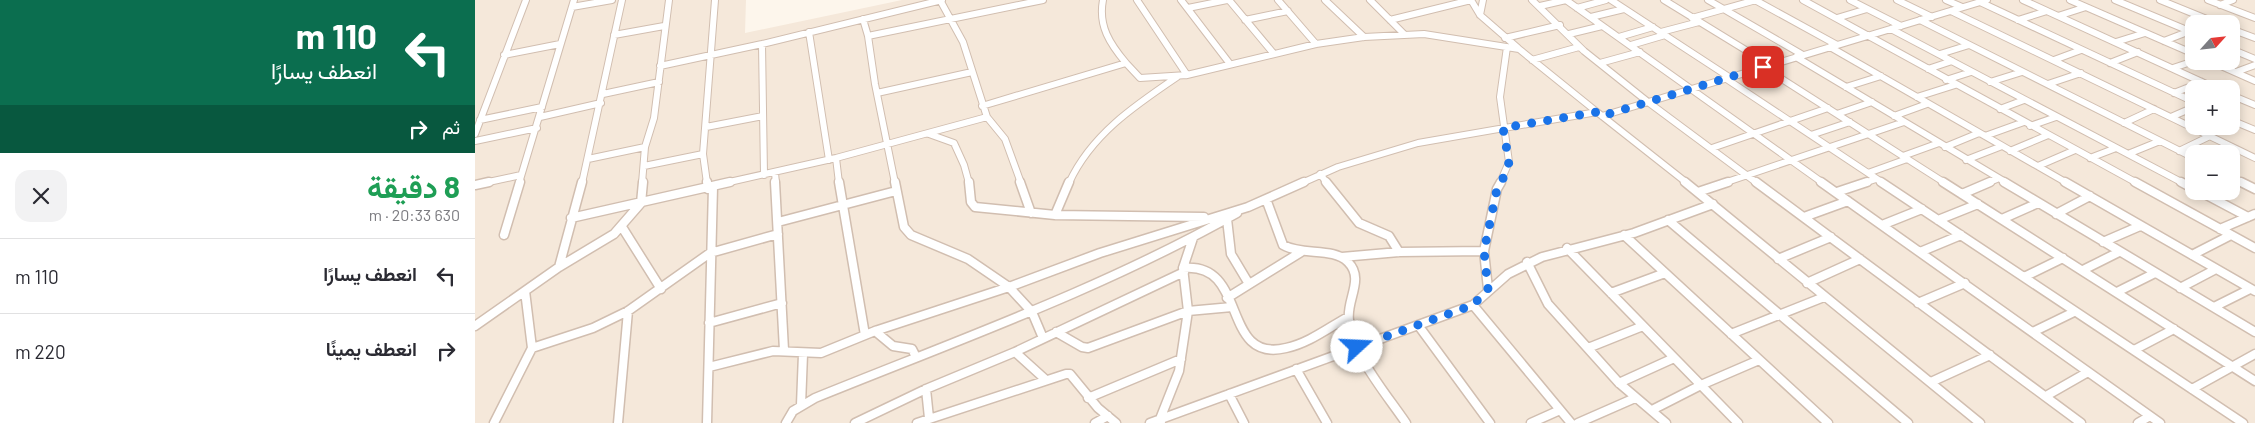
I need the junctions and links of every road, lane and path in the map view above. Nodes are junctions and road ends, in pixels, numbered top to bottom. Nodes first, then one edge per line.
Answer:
1 (533, 0) edge
2 (611, 0) edge
3 (622, 0) edge
4 (669, 0) edge
5 (715, 0) edge
6 (941, 0) edge
7 (1043, 0) edge
8 (1103, 0) edge
9 (1137, 0) edge
10 (1181, 0) edge
11 (1228, 0) edge
12 (1278, 0) edge
13 (1325, 0) edge
14 (1370, 0) edge
15 (1471, 0) edge
16 (1483, 0) edge
17 (1532, 0) edge
18 (1566, 0) edge
19 (1606, 0) edge
20 (1611, 0) edge
21 (1664, 0) edge
22 (1708, 0) edge
23 (1755, 0) edge
24 (1803, 0) edge
25 (1851, 0) edge
26 (1897, 0) edge
27 (1946, 0) edge
28 (2023, 0) edge
29 (2070, 0) edge
30 (2115, 0) edge
31 (2160, 0) edge
32 (2208, 0) edge
33 (2233, 0) edge
34 (525, 1) edge
35 (1035, 1) edge
36 (1983, 1) edge
37 (1457, 2) edge
38 (573, 3) edge
39 (2220, 5) junction
40 (1540, 6) junction
41 (2086, 7) junction
42 (1187, 8) junction
43 (1577, 8) junction
44 (1625, 8) junction
45 (1962, 8) junction
46 (1724, 9) junction
47 (1867, 9) junction
48 (1288, 11) junction
49 (1951, 11) junction
50 (2047, 11) junction
51 (1480, 15) junction
52 (2197, 15) edge
53 (1932, 16) junction
54 (2058, 16) junction
55 (1591, 17) junction
56 (950, 18) junction
57 (1692, 18) junction
58 (1837, 18) junction
59 (2255, 18) edge
60 (863, 19) junction
61 (1245, 20) junction
62 (1390, 20) junction
63 (1920, 20) junction
64 (2018, 20) junction
65 (1699, 22) junction
66 (1559, 25) junction
67 (664, 26) junction
68 (1602, 26) junction
69 (1901, 26) junction
70 (1653, 27) junction
71 (1891, 29) junction
72 (2185, 29) edge
73 (809, 32) junction
74 (2240, 32) edge
75 (2145, 33) junction
76 (1404, 34) junction
77 (1569, 34) junction
78 (1663, 34) junction
79 (2185, 34) edge
80 (614, 35) junction
81 (868, 36) junction
82 (1867, 36) junction
83 (1364, 37) junction
84 (1619, 37) junction
85 (1505, 38) junction
86 (2255, 38) edge
87 (2164, 41) junction
88 (2116, 42) junction
89 (560, 44) junction
90 (762, 44) junction
91 (1317, 44) junction
92 (1631, 45) junction
93 (1969, 45) junction
94 (1833, 46) junction
95 (1507, 47) junction
96 (1579, 47) junction
97 (1519, 49) junction
98 (2081, 50) junction
99 (2185, 50) edge
100 (1639, 52) junction
101 (2138, 52) junction
102 (2240, 53) edge
103 (1273, 54) junction
104 (1940, 54) junction
105 (504, 55) junction
106 (712, 55) junction
107 (1800, 56) junction
108 (1532, 60) junction
109 (2054, 60) junction
110 (2255, 60) edge
111 (1952, 61) junction
112 (1126, 63) junction
113 (1600, 63) junction
114 (2110, 63) junction
115 (2185, 63) edge
116 (1231, 64) junction
117 (660, 66) junction
118 (1767, 66) junction
119 (2173, 68) junction
120 (1928, 69) junction
121 (2231, 70) edge
122 (972, 72) junction
123 (1971, 72) junction
124 (2022, 72) junction
125 (2236, 72) junction
126 (2081, 73) junction
127 (1187, 75) junction
128 (1179, 76) junction
129 (1881, 76) junction
130 (1727, 78) junction
131 (1946, 80) junction
132 (2198, 80) edge
133 (2255, 81) edge
134 (659, 82) junction
135 (1990, 82) junction
136 (2048, 84) junction
137 (1955, 85) junction
138 (1846, 87) junction
139 (1692, 89) junction
140 (2185, 89) edge
141 (877, 93) junction
142 (2174, 93) junction
143 (603, 94) junction
144 (1917, 97) junction
145 (2185, 98) edge
146 (2240, 99) edge
147 (2024, 100) junction
148 (1649, 102) junction
149 (1872, 102) junction
150 (601, 103) junction
151 (1927, 104) junction
152 (2255, 105) edge
153 (982, 106) junction
154 (542, 107) junction
155 (1828, 108) junction
156 (2000, 109) junction
157 (2154, 109) junction
158 (2185, 111) edge
159 (1600, 114) junction
160 (1837, 114) junction
161 (540, 116) junction
162 (763, 116) junction
163 (1895, 116) junction
164 (987, 117) junction
165 (2056, 117) junction
166 (2171, 117) junction
167 (480, 120) junction
168 (1789, 121) junction
169 (1850, 122) junction
170 (1904, 122) junction
171 (2124, 123) junction
172 (2027, 124) junction
173 (2240, 124) edge
174 (706, 127) junction
175 (537, 128) junction
176 (1503, 128) junction
177 (2255, 130) edge
178 (927, 133) junction
179 (1754, 133) junction
180 (475, 134) edge
181 (1811, 135) junction
182 (1870, 135) junction
183 (1982, 135) junction
184 (2048, 136) junction
185 (2210, 136) junction
186 (475, 140) edge
187 (2160, 141) junction
188 (887, 145) junction
189 (1942, 145) junction
190 (2002, 146) junction
191 (645, 147) junction
192 (1712, 148) junction
193 (1830, 148) junction
194 (2116, 148) junction
195 (2075, 150) junction
196 (2011, 151) junction
197 (2179, 151) junction
198 (703, 154) junction
199 (2128, 154) junction
200 (2185, 154) edge
201 (1905, 158) junction
202 (2090, 158) junction
203 (2255, 158) edge
204 (588, 159) junction
205 (832, 159) junction
206 (1966, 160) junction
207 (1792, 161) junction
208 (644, 166) junction
209 (2037, 166) junction
210 (775, 173) junction
211 (1868, 173) junction
212 (1320, 174) junction
213 (521, 175) junction
214 (764, 175) junction
215 (1747, 176) junction
216 (1876, 179) junction
217 (1997, 179) junction
218 (2240, 182) edge
219 (2185, 184) edge
220 (475, 185) edge
221 (710, 188) junction
222 (2255, 189) edge
223 (896, 191) junction
224 (1698, 192) junction
225 (1837, 192) junction
226 (1962, 194) junction
227 (2090, 196) junction
228 (1266, 199) junction
229 (2218, 200) edge
230 (1849, 201) junction
231 (641, 203) junction
232 (2038, 203) junction
233 (1713, 204) junction
234 (1978, 204) junction
235 (841, 206) junction
236 (1247, 207) junction
237 (1922, 209) junction
238 (1031, 213) junction
239 (2056, 214) junction
240 (1055, 215) junction
241 (2251, 215) edge
242 (1212, 217) junction
243 (1804, 217) junction
244 (571, 218) junction
245 (2002, 218) junction
246 (1227, 219) junction
247 (1668, 220) junction
248 (1938, 220) junction
249 (778, 222) junction
250 (1882, 225) junction
251 (2140, 226) junction
252 (622, 227) junction
253 (2221, 229) junction
254 (778, 234) junction
255 (504, 235) dead end
256 (1961, 235) junction
257 (2231, 235) junction
258 (1624, 236) junction
259 (1193, 238) junction
260 (1831, 238) junction
261 (2103, 242) junction
262 (1567, 248) junction
263 (2255, 248) edge
264 (1484, 251) junction
265 (1301, 252) junction
266 (1399, 252) junction
267 (1920, 252) junction
268 (2119, 252) junction
269 (710, 253) junction
270 (2192, 255) junction
271 (1342, 257) junction
272 (2063, 258) junction
273 (1779, 259) junction
274 (1860, 259) junction
275 (1527, 262) junction
276 (559, 267) junction
277 (2216, 269) junction
278 (1183, 270) junction
279 (2083, 270) junction
280 (2155, 273) junction
281 (1665, 274) junction
282 (2023, 277) junction
283 (1807, 283) junction
284 (1249, 284) junction
285 (1965, 284) junction
286 (1009, 287) junction
287 (2180, 288) junction
288 (661, 289) junction
289 (1488, 289) junction
290 (2253, 290) edge
291 (525, 291) junction
292 (2117, 292) junction
293 (1611, 293) junction
294 (1824, 297) junction
295 (1227, 298) junction
296 (782, 303) junction
297 (1918, 303) junction
298 (1473, 305) junction
299 (1232, 307) junction
300 (2214, 307) junction
301 (628, 310) junction
302 (1188, 311) junction
303 (1032, 312) junction
304 (2074, 312) junction
305 (1779, 315) junction
306 (1348, 317) junction
307 (709, 323) junction
308 (1417, 325) junction
309 (475, 326) edge
310 (1643, 326) junction
311 (2174, 329) junction
312 (875, 331) junction
313 (1056, 332) junction
314 (2033, 332) junction
315 (2255, 332) edge
316 (1731, 334) junction
317 (865, 335) junction
318 (1043, 338) junction
319 (1357, 347) junction
320 (532, 348) junction
321 (1588, 348) junction
322 (784, 350) junction
323 (2134, 350) junction
324 (1015, 352) junction
325 (803, 354) junction
326 (2255, 354) edge
327 (1990, 355) junction
328 (917, 357) junction
329 (1674, 358) junction
330 (1181, 360) junction
331 (1759, 360) junction
332 (709, 367) junction
333 (2233, 367) junction
334 (1296, 369) junction
335 (2088, 372) junction
336 (1045, 380) junction
337 (2255, 381) edge
338 (1931, 382) junction
339 (1619, 383) junction
340 (1701, 385) junction
341 (926, 389) junction
342 (2192, 389) junction
343 (1229, 394) junction
344 (2046, 396) junction
345 (1088, 398) junction
346 (1635, 398) junction
347 (801, 405) junction
348 (1560, 410) junction
349 (1652, 410) junction
350 (1108, 416) junction
351 (2150, 416) junction
352 (929, 418) junction
353 (1161, 421) edge
354 (493, 423) edge
355 (618, 423) edge
356 (707, 423) edge
357 (786, 423) edge
358 (855, 423) edge
359 (917, 423) edge
360 (1095, 423) edge
361 (1116, 423) edge
362 (1150, 423) edge
363 (1244, 423) edge
364 (1327, 423) edge
365 (1406, 423) edge
366 (1490, 423) edge
367 (1531, 423) edge
368 (1571, 423) edge
369 (1578, 423) edge
370 (1666, 423) edge
371 (1738, 423) edge
372 (1828, 423) edge
373 (1908, 423) edge
374 (1980, 423) edge
375 (2081, 423) edge
376 (2138, 423) edge
377 (2160, 423) edge
378 (2243, 423) edge

1 - 34 street
2 - 38 street
3 - 80 street
4 - 67 street
5 - 106 street
6 - 56 street
6 - 60 street
7 - 35 street
8 - 112 street
9 - 127 street
10 - 42 street
11 - 42 street
11 - 61 street
12 - 48 street
13 - 83 street
14 - 62 street
15 - 37 street
15 - 51 street
16 - 51 street
17 - 40 street
18 - 40 street
18 - 43 street
19 - 43 street
20 - 44 street
21 - 57 street
22 - 46 street
23 - 46 street
23 - 94 street
24 - 58 street
25 - 47 street
26 - 53 street
27 - 45 street
28 - 50 street
29 - 41 street
30 - 72 street
31 - 52 street
32 - 39 street
33 - 39 street
34 - 105 street
35 - 56 street
36 - 45 street
36 - 64 street
37 - 62 street
38 - 89 street
39 - 59 street
40 - 66 street
41 - 54 street
41 - 75 street
42 - 116 street
43 - 55 street
44 - 55 street
44 - 70 street
45 - 49 street
46 - 57 street
46 - 107 street
47 - 58 street
47 - 69 street
48 - 61 street
48 - 91 street
49 - 53 street
49 - 109 street
50 - 54 street
50 - 64 street
51 - 85 street
53 - 63 street
54 - 88 street
55 - 68 street
56 - 81 street
56 - 122 street
57 - 65 street
58 - 82 street
60 - 73 street
60 - 81 street
61 - 103 street
62 - 76 street
63 - 69 street
63 - 93 street
64 - 98 street
65 - 78 street
65 - 118 street
66 - 77 street
66 - 85 street
67 - 80 street
67 - 117 street
68 - 77 street
68 - 84 street
69 - 71 street
70 - 78 street
70 - 84 street
71 - 82 street
71 - 104 street
73 - 90 street
73 - 205 street
74 - 86 street
75 - 87 street
75 - 88 street
76 - 83 street
76 - 95 street
77 - 96 street
78 - 92 street
78 - 130 street
79 - 87 street
80 - 143 street
81 - 141 street
82 - 94 street
82 - 120 street
83 - 91 street
84 - 92 street
85 - 97 street
87 - 99 street
88 - 101 street
89 - 105 street
89 - 154 street
90 - 106 street
90 - 162 street
91 - 103 street
92 - 100 street
93 - 104 street
93 - 124 street
94 - 107 street
94 - 129 street
95 - 97 street
95 - 176 street
96 - 108 street
96 - 113 street
97 - 108 street
98 - 109 street
98 - 114 street
100 - 113 street
100 - 139 street
101 - 114 street
101 - 119 street
102 - 110 street
103 - 116 street
104 - 111 street
105 - 167 street
106 - 117 street
106 - 174 street
107 - 118 street
107 - 138 street
108 - 159 street
109 - 126 street
110 - 125 street
111 - 120 street
111 - 123 street
112 - 128 street
112 - 153 street
113 - 148 street
114 - 142 street
115 - 119 street
116 - 127 street
117 - 134 street
118 - 130 street
118 - 155 street
119 - 132 street
120 - 131 street
121 - 125 street
122 - 141 street
122 - 153 street
123 - 131 street
123 - 135 street
124 - 135 street
124 - 136 street
125 - 133 street
126 - 136 street
126 - 157 street
127 - 128 street
128 - 240 street
129 - 138 street
129 - 144 street
130 - 139 street
130 - 168 street
131 - 137 street
134 - 143 street
134 - 191 street
135 - 147 street
136 - 171 street
137 - 144 street
137 - 156 street
138 - 149 street
139 - 148 street
139 - 179 street
140 - 142 street
141 - 188 street
142 - 145 street
143 - 150 street
144 - 151 street
146 - 152 street
147 - 156 street
147 - 165 street
148 - 159 street
148 - 192 street
149 - 160 street
149 - 163 street
150 - 161 street
150 - 204 street
151 - 163 street
151 - 183 street
153 - 164 street
154 - 161 street
154 - 167 street
155 - 160 street
155 - 168 street
156 - 172 street
157 - 166 street
157 - 171 street
158 - 166 street
159 - 176 street
159 - 224 street
160 - 169 street
161 - 175 street
162 - 174 street
162 - 214 street
163 - 170 street
164 - 178 street
164 - 238 street
165 - 172 street
165 - 194 street
166 - 185 street
167 - 180 street
168 - 179 street
168 - 181 street
169 - 181 street
169 - 182 street
170 - 182 street
170 - 189 street
171 - 187 street
172 - 183 street
172 - 184 street
173 - 177 street
174 - 198 street
175 - 186 street
175 - 213 street
176 - 212 street
176 - 264 street
178 - 188 street
178 - 238 street
179 - 192 street
179 - 207 street
181 - 193 street
182 - 193 street
182 - 201 street
183 - 189 street
183 - 190 street
184 - 195 street
184 - 196 street
185 - 197 street
185 - 203 street
187 - 197 street
187 - 199 street
188 - 205 street
188 - 223 street
189 - 201 street
189 - 206 street
190 - 196 street
190 - 206 street
191 - 204 street
191 - 208 street
192 - 215 street
193 - 207 street
193 - 211 street
194 - 199 street
194 - 202 street
195 - 202 street
195 - 209 street
196 - 209 street
197 - 200 street
198 - 208 street
198 - 221 street
199 - 219 street
201 - 211 street
201 - 226 street
202 - 253 street
204 - 244 street
205 - 210 street
205 - 235 street
206 - 217 street
207 - 215 street
207 - 225 street
208 - 231 street
209 - 227 street
210 - 214 street
210 - 249 street
211 - 216 street
212 - 228 street
212 - 266 street
213 - 220 street
213 - 255 street
214 - 221 street
215 - 224 street
215 - 243 street
216 - 225 street
216 - 237 street
217 - 226 street
217 - 232 street
218 - 222 street
221 - 231 street
221 - 269 street
223 - 235 street
223 - 286 street
224 - 233 street
225 - 230 street
226 - 234 street
227 - 239 street
227 - 251 street
228 - 236 street
228 - 265 street
229 - 241 street
230 - 243 street
230 - 250 street
231 - 244 street
231 - 252 street
232 - 239 street
232 - 245 street
233 - 247 street
233 - 273 street
234 - 245 street
234 - 248 street
235 - 249 street
235 - 317 street
236 - 242 street
236 - 246 street
237 - 248 street
237 - 250 street
238 - 240 street
239 - 261 street
240 - 242 street
241 - 253 street
242 - 286 street
243 - 260 street
244 - 276 street
245 - 272 street
246 - 259 street
246 - 284 street
247 - 258 street
247 - 305 street
248 - 256 street
249 - 254 street
250 - 267 street
251 - 261 street
251 - 270 street
252 - 276 street
252 - 288 street
253 - 257 street
254 - 269 street
254 - 296 street
256 - 267 street
256 - 282 street
257 - 263 street
257 - 270 street
258 - 262 street
258 - 281 street
259 - 278 street
259 - 303 street
260 - 273 street
260 - 274 street
261 - 268 street
262 - 275 street
262 - 293 street
264 - 266 street
264 - 289 street
265 - 271 street
265 - 284 street
266 - 271 street
267 - 285 street
268 - 279 street
268 - 280 street
269 - 288 street
269 - 307 street
270 - 277 street
271 - 306 street
272 - 279 street
272 - 282 street
273 - 283 street
274 - 283 street
274 - 297 street
275 - 289 street
275 - 321 street
276 - 291 street
277 - 287 street
277 - 290 street
278 - 295 street
278 - 302 street
278 - 313 street
279 - 292 street
280 - 287 street
280 - 292 street
281 - 293 street
281 - 316 street
282 - 304 street
283 - 294 street
284 - 295 street
285 - 297 street
285 - 314 street
286 - 303 street
286 - 312 street
287 - 300 street
288 - 301 street
289 - 298 street
290 - 300 street
291 - 309 street
291 - 320 street
292 - 311 street
293 - 310 street
294 - 305 street
294 - 338 street
295 - 299 street
296 - 307 street
296 - 322 street
297 - 327 street
298 - 308 street
298 - 348 street
299 - 302 street
299 - 306 street
300 - 315 street
301 - 320 street
301 - 355 street
302 - 313 street
302 - 330 street
303 - 318 street
303 - 328 street
304 - 314 street
304 - 323 street
305 - 316 street
305 - 373 street
306 - 319 street
307 - 332 street
308 - 319 street
308 - 366 street
310 - 321 street
310 - 329 street
311 - 323 street
311 - 333 street
312 - 317 street
312 - 328 street
313 - 318 street
314 - 335 street
316 - 331 street
317 - 325 street
318 - 324 street
319 - 334 street
319 - 365 street
320 - 354 street
321 - 339 street
322 - 325 street
322 - 332 street
323 - 342 street
324 - 336 street
324 - 341 street
325 - 347 street
326 - 333 street
327 - 338 street
327 - 344 street
328 - 347 street
329 - 339 street
329 - 340 street
330 - 345 street
330 - 353 street
331 - 340 street
331 - 372 street
332 - 356 street
333 - 337 street
333 - 342 street
334 - 343 street
334 - 364 street
335 - 344 street
335 - 351 street
336 - 345 street
336 - 352 street
338 - 374 street
339 - 346 street
340 - 349 street
340 - 371 street
341 - 352 street
341 - 358 street
342 - 378 street
343 - 353 street
343 - 363 street
344 - 375 street
345 - 350 street
346 - 349 street
346 - 369 street
347 - 357 street
348 - 367 street
348 - 368 street
349 - 370 street
350 - 360 street
350 - 361 street
351 - 376 street
351 - 377 street
352 - 359 street
353 - 362 street

